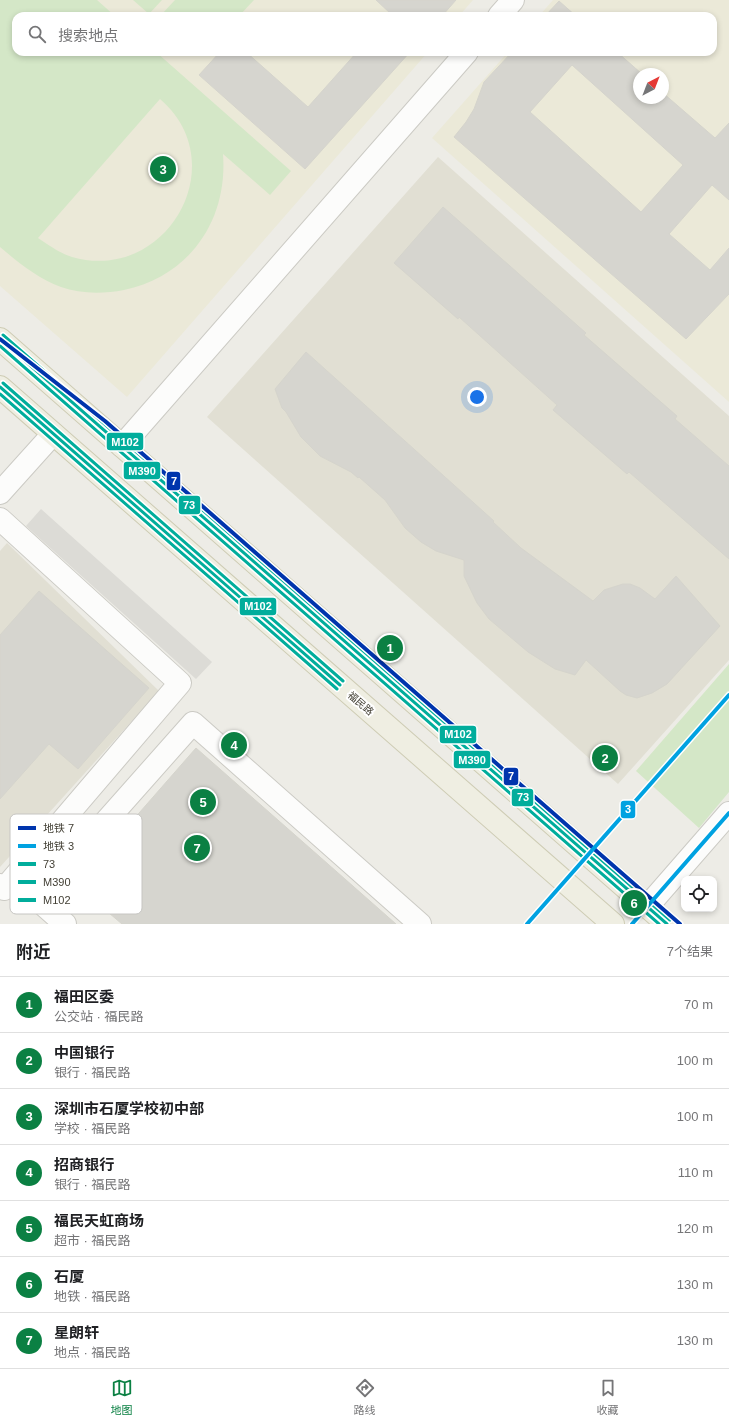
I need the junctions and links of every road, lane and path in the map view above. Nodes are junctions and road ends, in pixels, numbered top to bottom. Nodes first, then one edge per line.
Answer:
1 (513, 0) edge
2 (502, 12) edge
3 (463, 56) edge
4 (0, 339) edge
5 (0, 387) edge
6 (53, 434) junction
7 (122, 446) junction
8 (0, 493) edge
9 (0, 519) edge
10 (729, 812) edge
11 (68, 814) edge
12 (112, 814) edge
13 (10, 882) edge
14 (0, 885) edge
15 (647, 907) junction
16 (54, 914) edge
17 (603, 921) edge
18 (65, 924) edge
19 (420, 924) edge
20 (667, 924) edge

1 - 2 street
3 - 7 street
4 - 7 main road
5 - 6 main road, 福民路
6 - 8 street
6 - 17 main road, 福民路
7 - 15 main road
9 - 11 street
10 - 15 street
12 - 19 street
13 - 14 street
15 - 20 main road
16 - 18 street

